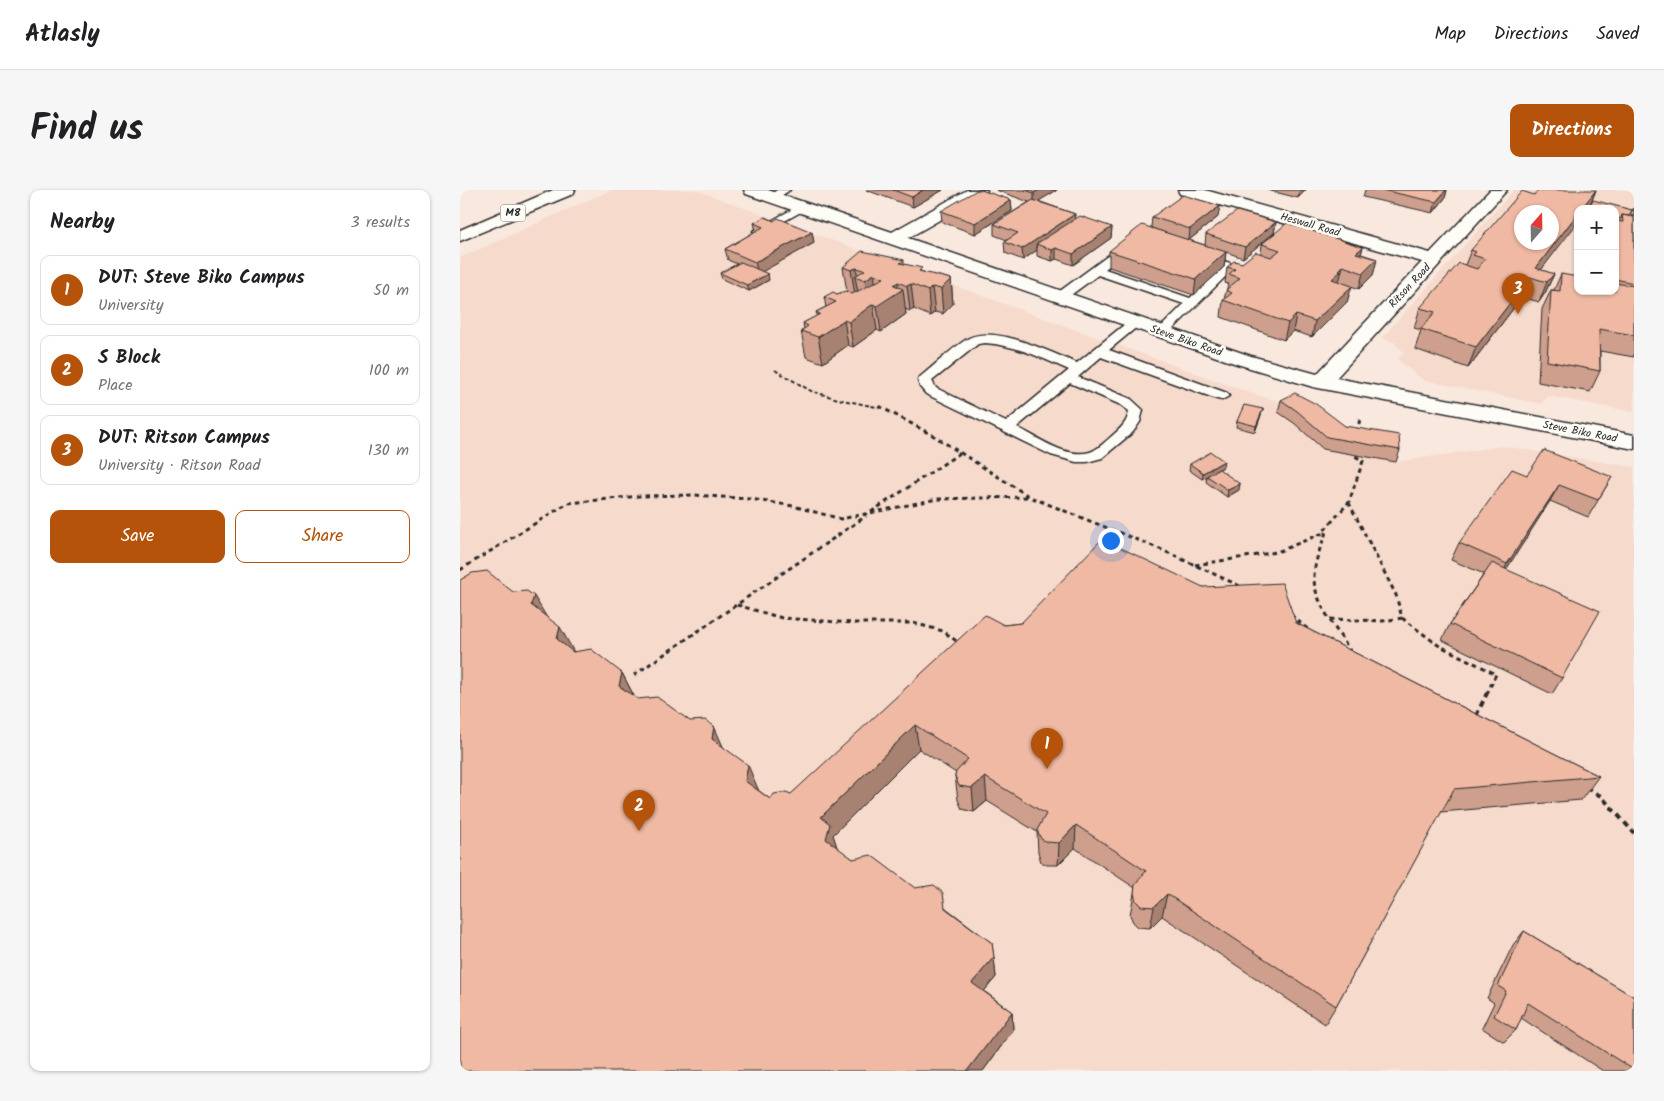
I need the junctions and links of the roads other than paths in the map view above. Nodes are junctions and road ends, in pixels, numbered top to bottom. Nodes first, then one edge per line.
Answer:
1 (567, 190) edge
2 (752, 190) edge
3 (979, 190) edge
4 (1186, 190) edge
5 (1499, 190) edge
6 (779, 194) edge
7 (802, 207) junction
8 (460, 236) edge
9 (750, 236) edge
10 (893, 239) junction
11 (1138, 239) edge
12 (1194, 255) edge
13 (1434, 260) junction
14 (1096, 270) junction
15 (1060, 298) junction
16 (1192, 303) junction
17 (1134, 323) junction
18 (1162, 332) junction
19 (1098, 351) junction
20 (1072, 372) junction
21 (1321, 382) junction
22 (1222, 396) dead end
23 (1007, 428) junction
24 (1634, 442) edge

1 - 8 street, M8
2 - 6 street, Steve Biko Road
3 - 10 street
4 - 13 street, Heswall Road
5 - 13 street, Ritson Road
6 - 7 street, Steve Biko Road
7 - 9 lane
7 - 10 street, Steve Biko Road
10 - 15 street, Steve Biko Road
11 - 14 lane
12 - 16 lane
13 - 21 street, Ritson Road
14 - 15 lane
14 - 16 lane
15 - 17 street, Steve Biko Road
16 - 18 lane
17 - 18 street, Steve Biko Road
17 - 19 lane
18 - 21 street, Steve Biko Road
19 - 20 lane
19 - 22 lane
20 - 23 lane
20 - 23 lane
20 - 23 lane
21 - 24 street, Steve Biko Road

